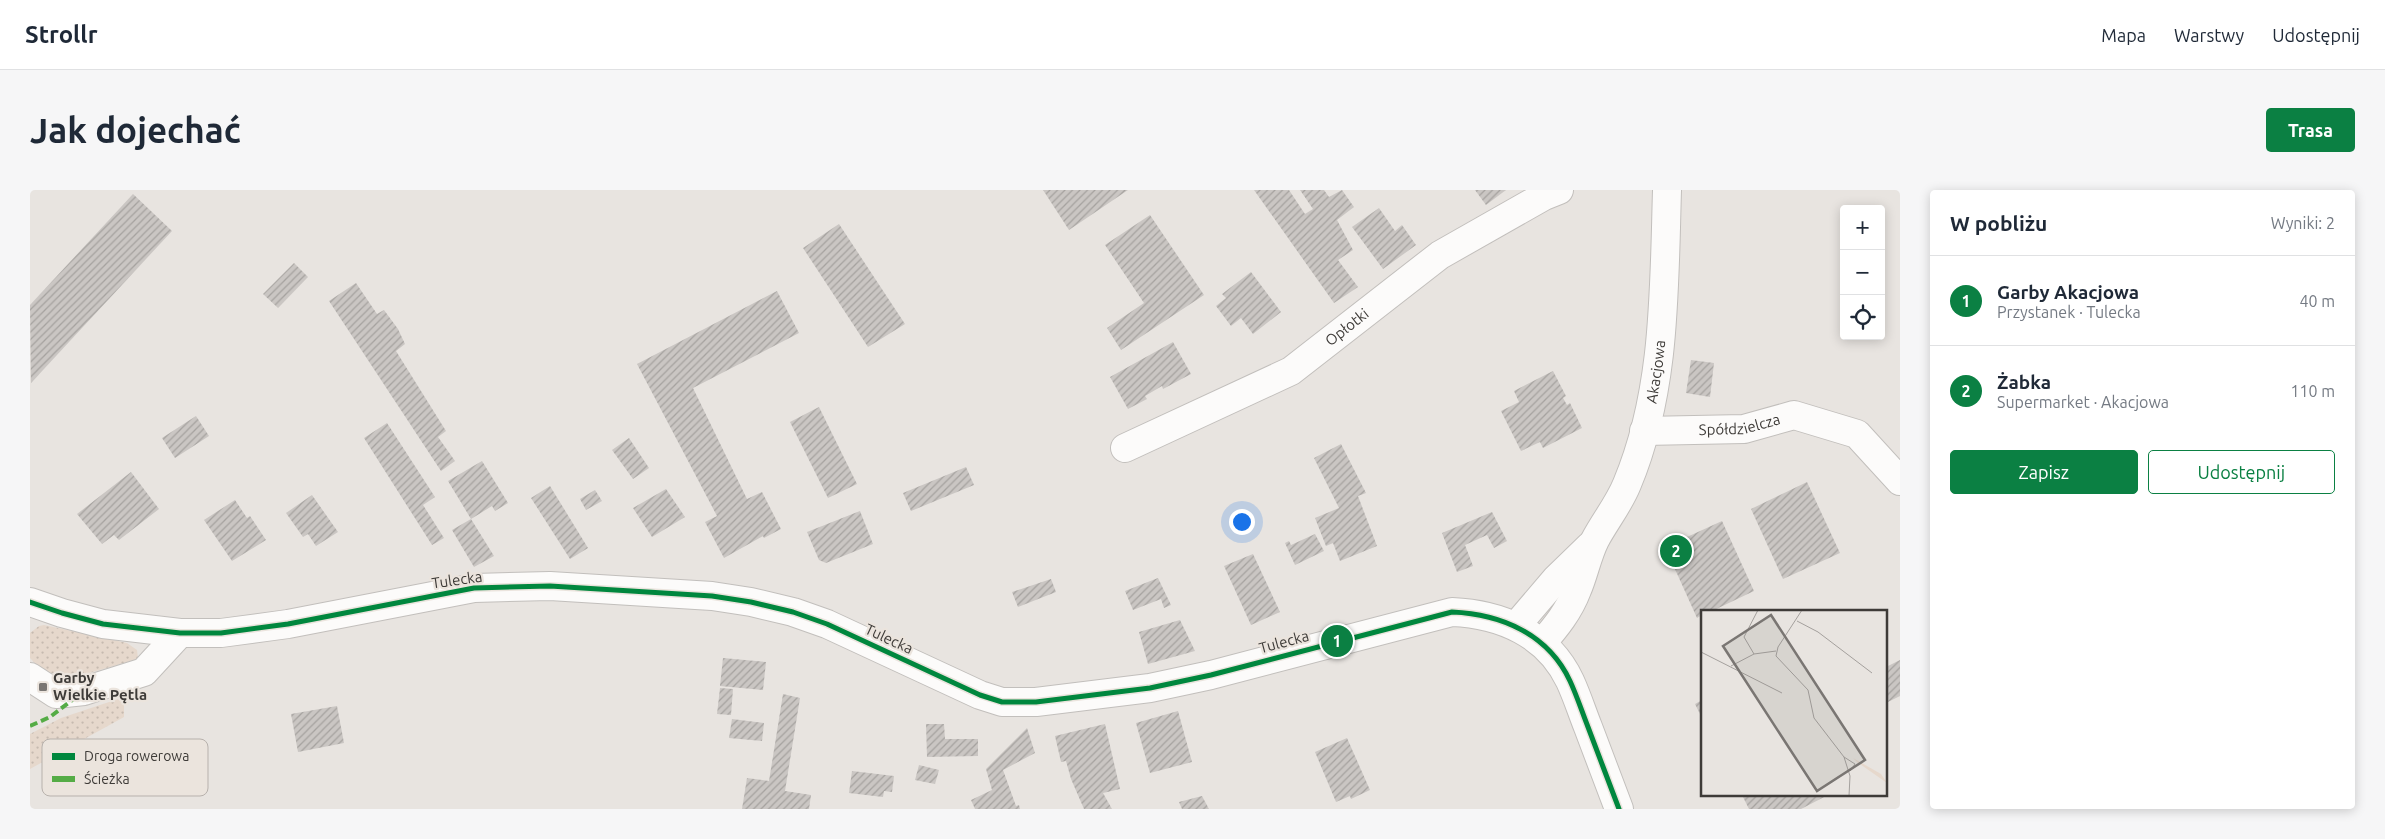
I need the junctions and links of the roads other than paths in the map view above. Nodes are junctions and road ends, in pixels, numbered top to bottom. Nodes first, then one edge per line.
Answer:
1 (1559, 190) edge
2 (1667, 190) edge
3 (1644, 431) junction
4 (1125, 448) dead end
5 (1900, 481) edge
6 (1594, 541) junction
7 (30, 602) edge
8 (1516, 626) junction
9 (180, 633) junction
10 (1542, 643) junction
11 (30, 677) edge
12 (1619, 809) edge

1 - 4 street, Opłotki
2 - 3 street, Akacjowa
3 - 5 street, Spółdzielcza
3 - 6 street, Akacjowa
6 - 8 street, Akacjowa
6 - 10 street, Akacjowa
7 - 9 street, Tulecka
8 - 9 street, Tulecka
8 - 10 street, Tulecka
9 - 11 street
10 - 12 street, Tulecka

